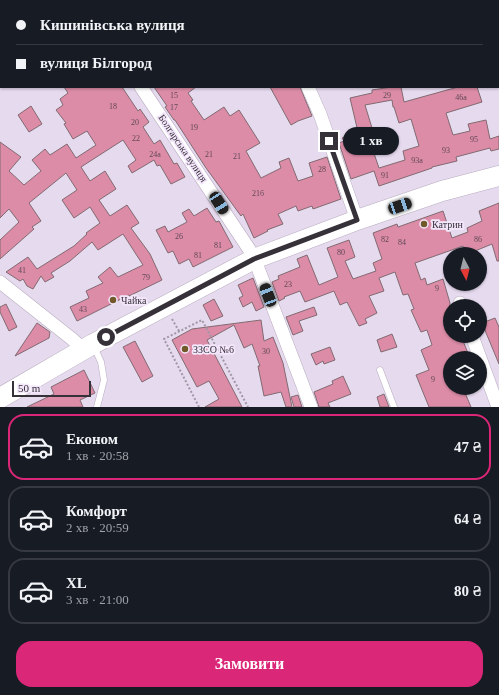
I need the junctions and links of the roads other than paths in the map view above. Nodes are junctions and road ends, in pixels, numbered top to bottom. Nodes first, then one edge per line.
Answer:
1 (142, 88) edge
2 (308, 88) edge
3 (499, 176) edge
4 (357, 220) junction
5 (254, 259) junction
6 (0, 282) edge
7 (475, 343) edge
8 (88, 347) junction
9 (380, 370) dead end
10 (0, 398) edge
11 (97, 407) edge
12 (311, 407) edge
13 (394, 407) edge
14 (498, 407) edge

1 - 5 street, Болгарська вулиця
2 - 4 street
3 - 4 main road
4 - 5 main road
5 - 8 main road
5 - 12 street, Болгарська вулиця
6 - 8 street
7 - 14 street
8 - 10 main road
8 - 11 lane
9 - 13 lane

